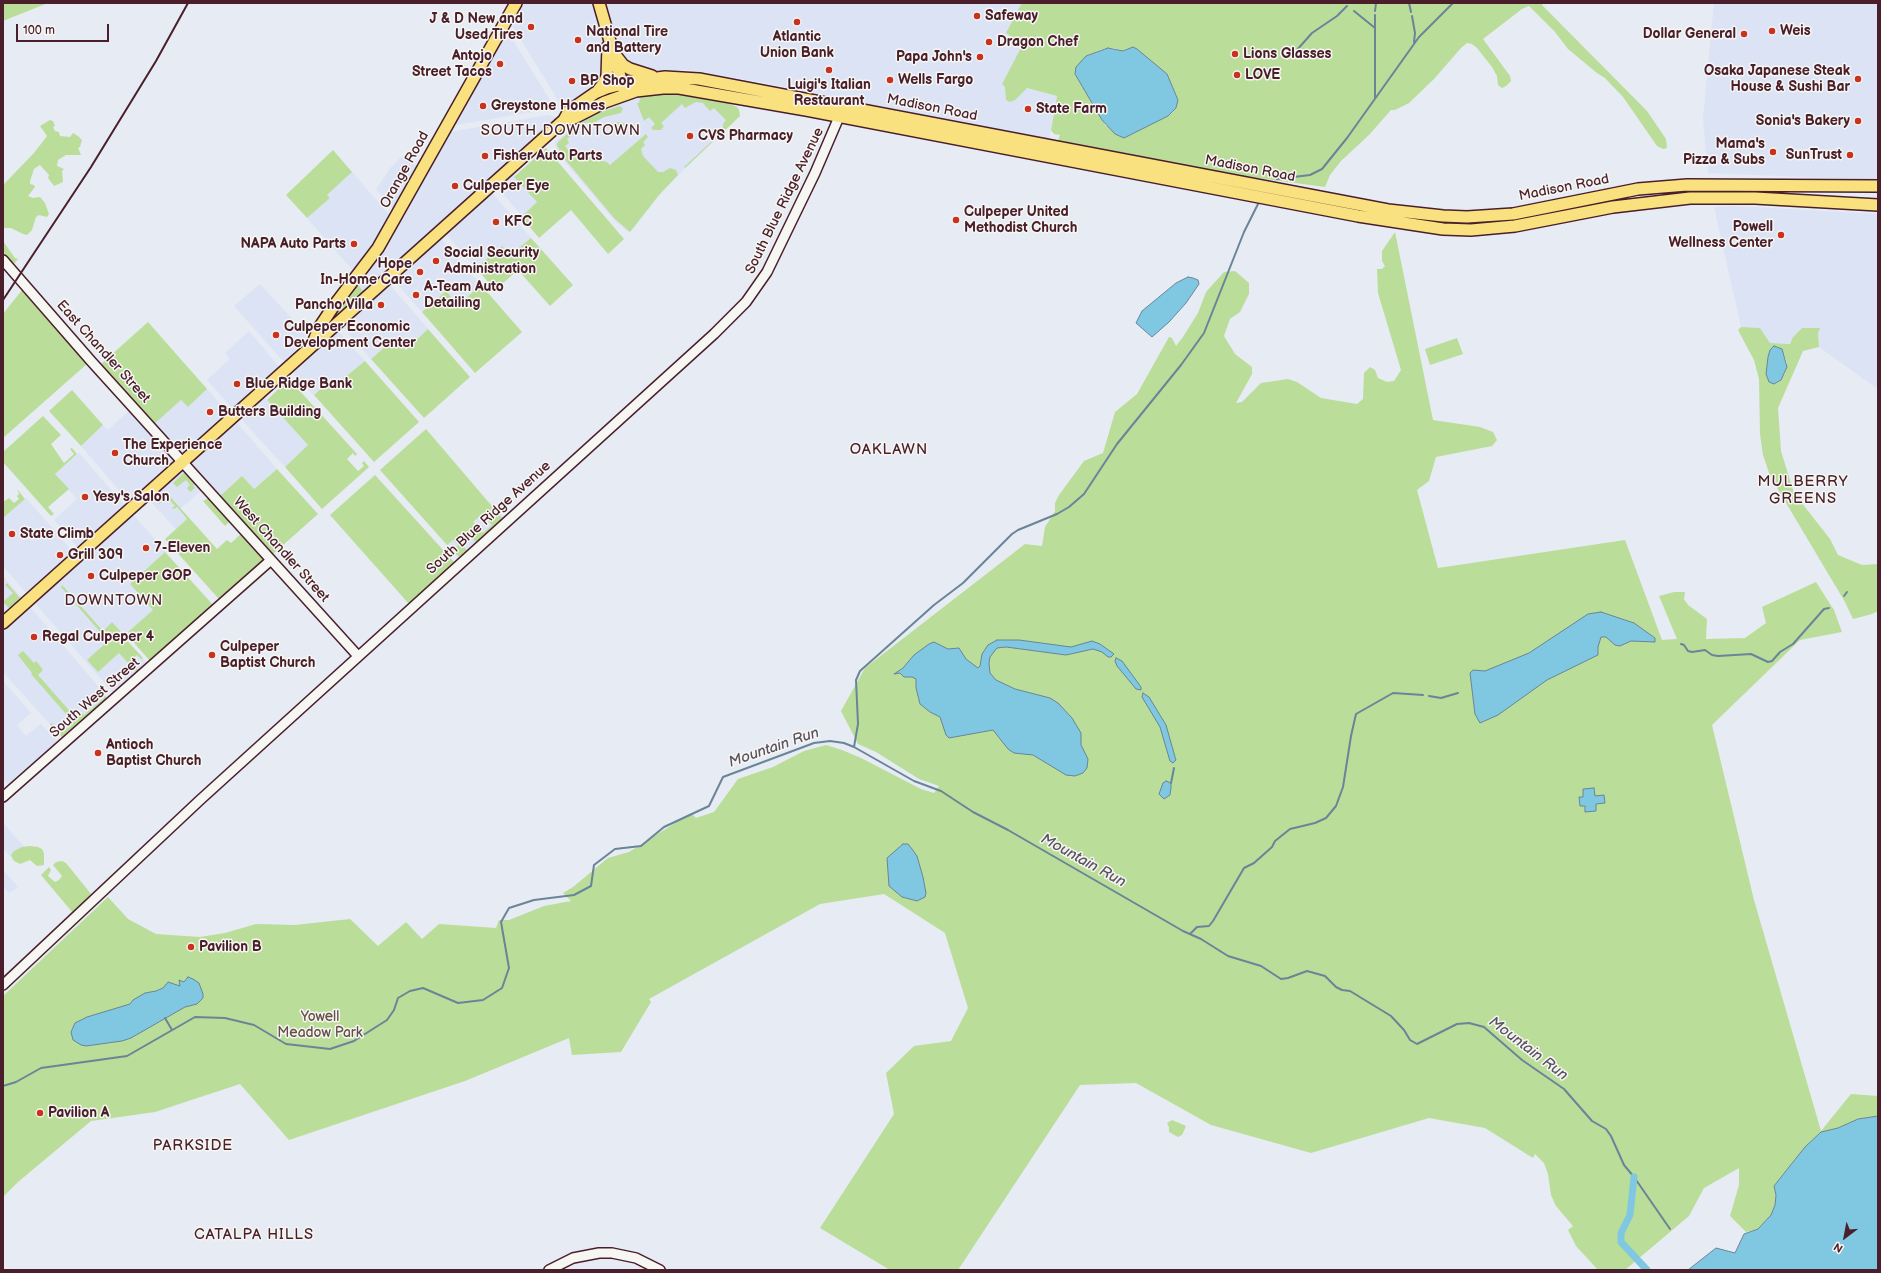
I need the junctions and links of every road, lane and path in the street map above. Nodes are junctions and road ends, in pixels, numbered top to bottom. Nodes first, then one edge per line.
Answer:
1 (516, 3) edge
2 (599, 3) edge
3 (608, 35) junction
4 (612, 50) junction
5 (659, 78) junction
6 (622, 88) junction
7 (595, 93) junction
8 (844, 106) junction
9 (840, 117) junction
10 (564, 120) junction
11 (1878, 186) edge
12 (1878, 205) edge
13 (3, 260) edge
14 (312, 346) junction
15 (183, 462) junction
16 (272, 560) junction
17 (3, 623) edge
18 (358, 656) junction
19 (5, 792) edge
20 (3, 985) edge
21 (549, 1270) edge
22 (660, 1270) edge

1 - 14 main road, Orange Road
2 - 3 main road
3 - 4 main road
3 - 7 main road
4 - 5 main road
4 - 6 main road
5 - 6 main road, Madison Road
5 - 8 main road, Madison Road
6 - 7 main road
6 - 9 main road, Madison Road
6 - 10 main road
7 - 10 main road
8 - 9 street, South Blue Ridge Avenue
8 - 11 main road, Madison Road
9 - 12 main road, Madison Road
9 - 18 street, South Blue Ridge Avenue
10 - 14 main road
13 - 15 street, East Chandler Street
14 - 15 main road
15 - 16 street, West Chandler Street
15 - 17 main road
16 - 18 street, West Chandler Street
16 - 19 street, South West Street
18 - 20 street, South Blue Ridge Avenue
21 - 22 street

